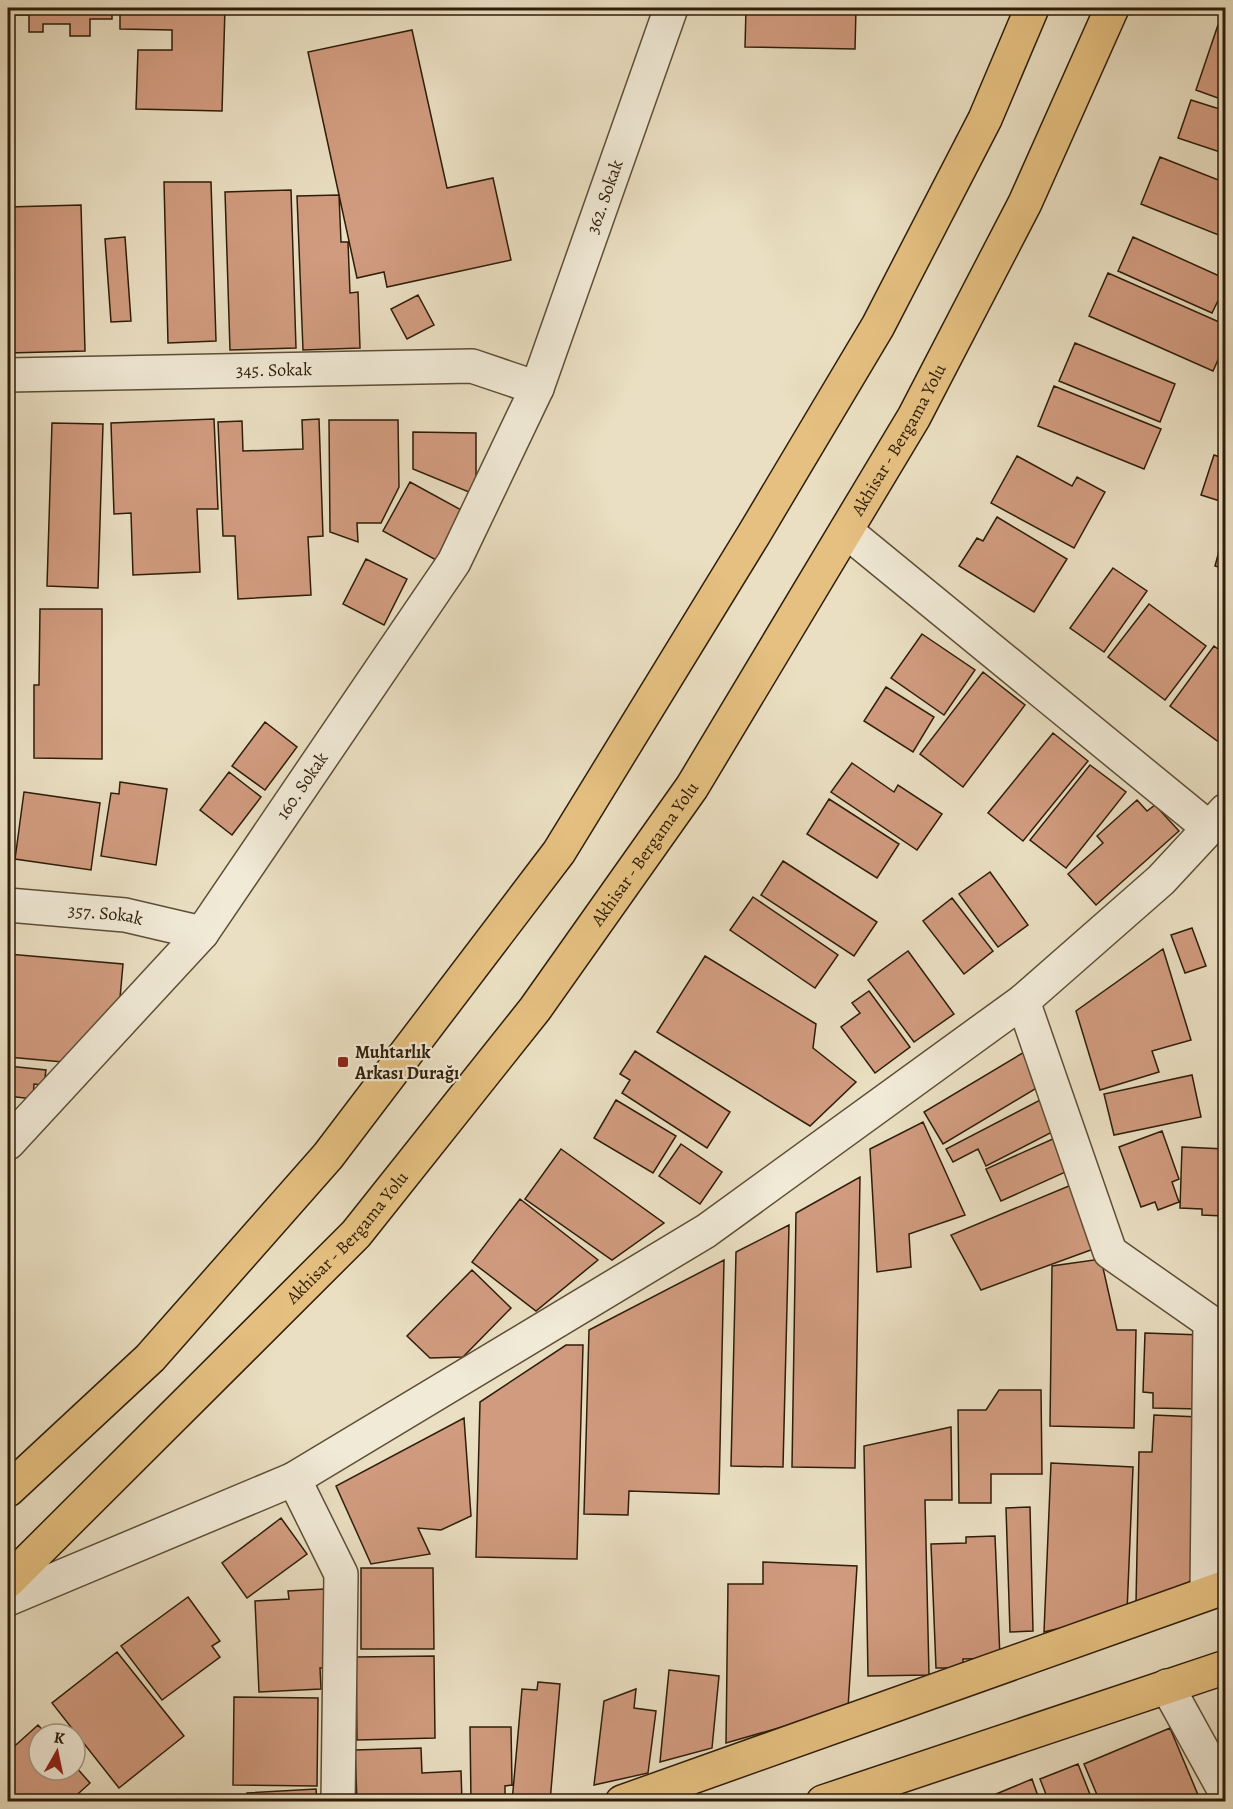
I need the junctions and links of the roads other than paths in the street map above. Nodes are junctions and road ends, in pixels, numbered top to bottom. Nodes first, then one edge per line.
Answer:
1 (671, 8) edge
2 (1032, 8) edge
3 (1112, 8) edge
4 (8, 375) edge
5 (537, 388) junction
6 (846, 531) junction
7 (1217, 819) edge
8 (8, 905) edge
9 (202, 933) junction
10 (1023, 1000) junction
11 (8, 1143) edge
12 (294, 1479) junction
13 (8, 1490) edge
14 (8, 1581) edge
15 (1216, 1590) edge
16 (8, 1599) edge
17 (1226, 1667) edge
18 (1167, 1686) junction
19 (1226, 1793) edge
20 (338, 1802) edge
21 (622, 1802) edge
22 (823, 1802) edge

1 - 5 street, 362. Sokak
2 - 13 main road
3 - 6 main road, Akhisar - Bergama Yolu
4 - 5 street, 345. Sokak
5 - 9 street, 160. Sokak
6 - 7 street
6 - 14 main road, Akhisar - Bergama Yolu
7 - 10 street
8 - 9 street, 357. Sokak
9 - 11 street, 160. Sokak
10 - 12 street
10 - 15 street
12 - 16 street
12 - 20 street
15 - 21 main road
17 - 18 main road
18 - 19 street
18 - 22 main road

